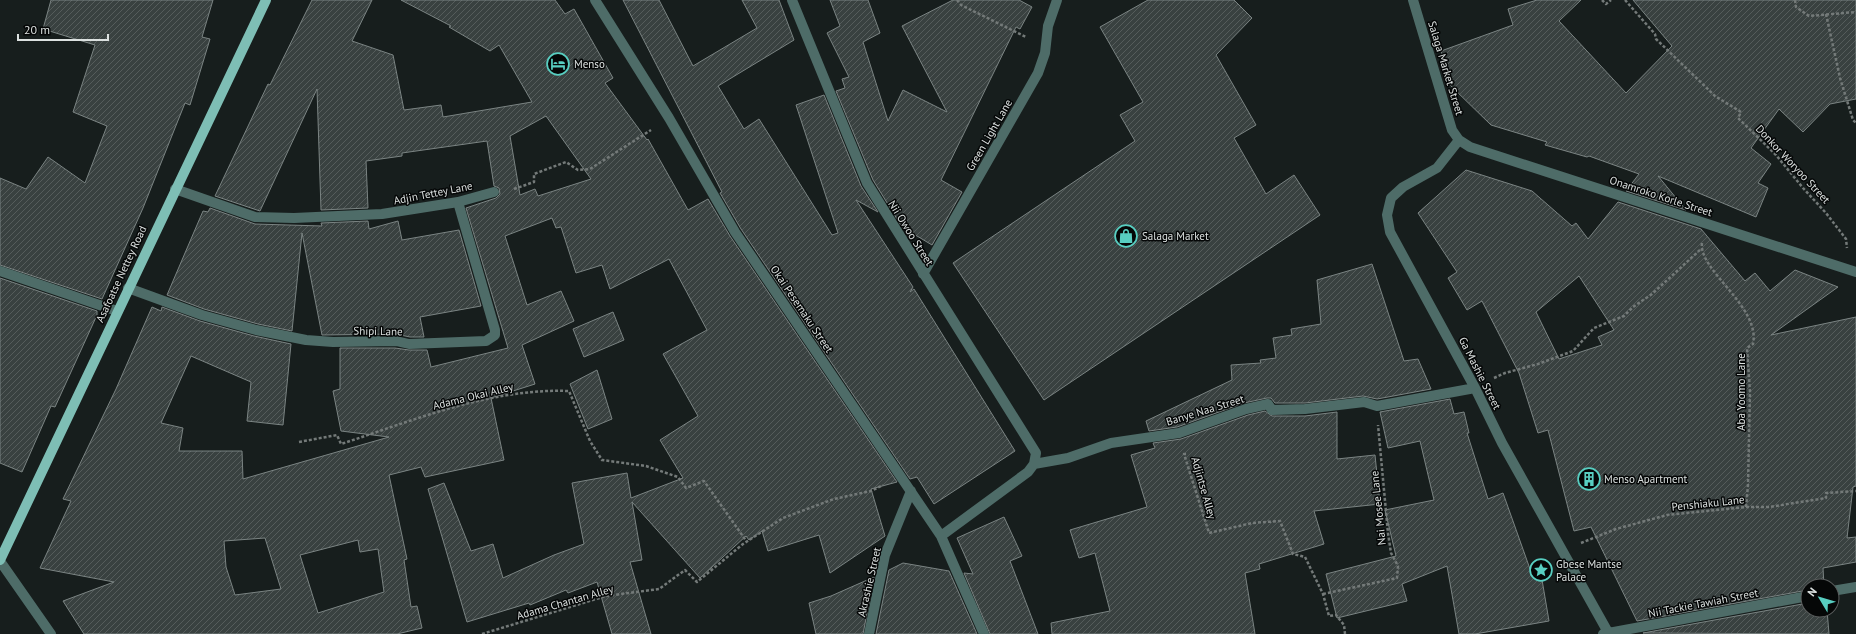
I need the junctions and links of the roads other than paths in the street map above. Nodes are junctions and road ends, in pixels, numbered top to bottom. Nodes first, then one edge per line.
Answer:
1 (266, 0) edge
2 (596, 0) edge
3 (792, 0) edge
4 (1057, 0) edge
5 (1413, 0) edge
6 (1459, 140) junction
7 (175, 189) junction
8 (494, 192) road end
9 (458, 202) junction
10 (0, 271) edge
11 (1856, 272) edge
12 (923, 274) junction
13 (128, 288) junction
14 (117, 311) junction
15 (1475, 388) junction
16 (1034, 464) junction
17 (911, 491) junction
18 (941, 536) junction
19 (0, 560) edge
20 (1856, 587) edge
21 (1840, 590) edge
22 (1800, 598) edge
23 (51, 634) edge
24 (869, 634) edge
25 (984, 634) edge
26 (1607, 634) edge

1 - 7 main road, Asafoatse Nettey Road
2 - 17 street, Okai Pesemaku Street
3 - 12 street, Nii Owoo Street
4 - 12 street, Green Light Lane
5 - 6 street, Salaga Market Street
6 - 11 street, Onamroko Korle Street
6 - 15 street, Ga Mashie Street
7 - 9 street, Adjin Tettey Lane
7 - 13 main road, Asafoatse Nettey Road
8 - 9 street, Adjin Tettey Lane
9 - 13 street, Shipi Lane
10 - 14 street
12 - 16 street, Nii Owoo Street
13 - 14 main road, Asafoatse Nettey Road
14 - 19 main road, Asafoatse Nettey Road
15 - 16 street, Banye Naa Street
15 - 26 street, Ga Mashie Street
16 - 18 street
17 - 18 street, Okai Pesemaku Street
17 - 24 street, Akrashie Street
18 - 25 street, Okai Pesemaku Street
19 - 23 street
20 - 21 street
22 - 26 street, Nii Tackie Tawiah Street

